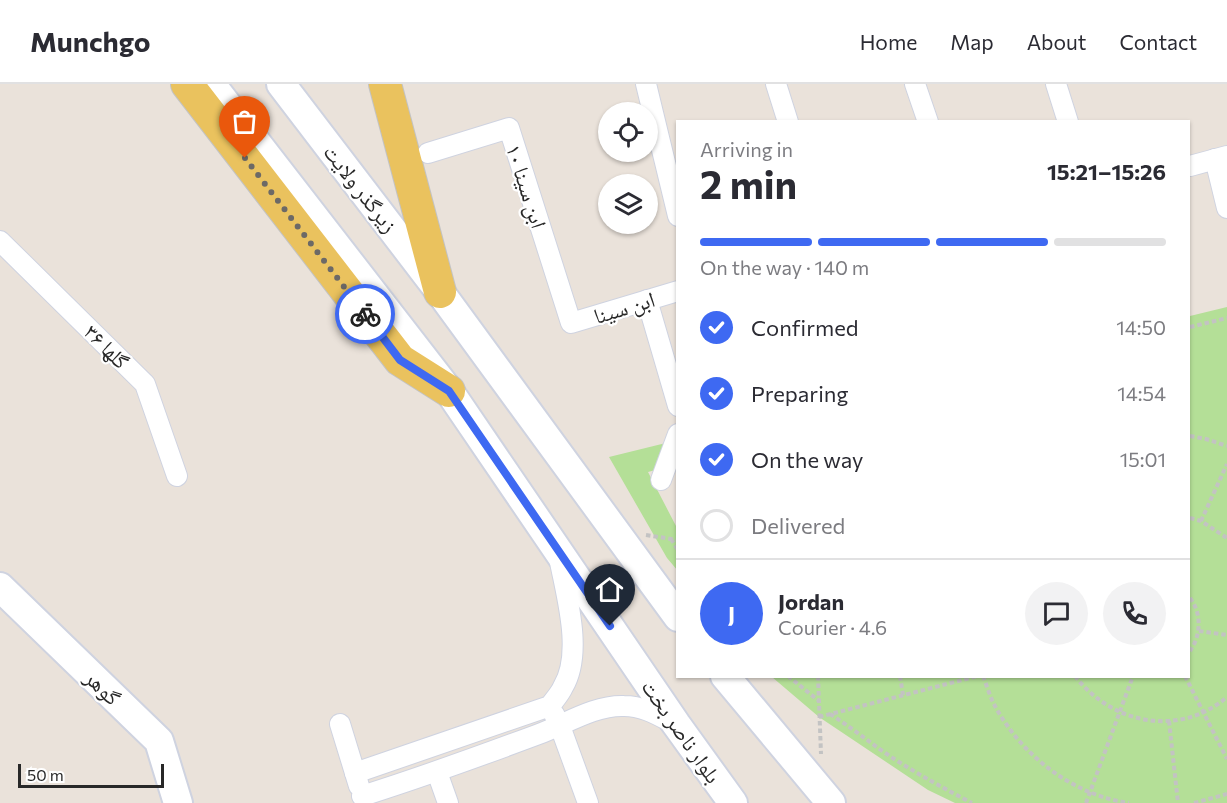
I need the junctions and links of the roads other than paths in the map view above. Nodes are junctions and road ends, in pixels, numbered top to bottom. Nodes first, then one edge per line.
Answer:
1 (187, 84) edge
2 (211, 84) edge
3 (280, 84) edge
4 (385, 84) edge
5 (646, 84) edge
6 (776, 84) edge
7 (915, 84) edge
8 (1056, 84) edge
9 (787, 120) edge
10 (927, 120) edge
11 (1067, 120) edge
12 (428, 153) dead end
13 (1221, 158) edge
14 (1190, 166) edge
15 (676, 208) edge
16 (1227, 208) edge
17 (0, 241) edge
18 (440, 292) junction
19 (676, 292) edge
20 (647, 300) junction
21 (571, 323) joint
22 (449, 391) junction
23 (676, 399) edge
24 (676, 439) edge
25 (177, 476) dead end
26 (661, 480) dead end
27 (557, 547) junction
28 (0, 587) edge
29 (676, 614) edge
30 (727, 678) edge
31 (550, 706) junction
32 (340, 724) dead end
33 (676, 724) junction
34 (560, 726) junction
35 (437, 772) junction
36 (355, 773) junction
37 (827, 797) edge
38 (363, 799) edge
39 (178, 803) edge
40 (448, 803) edge
41 (588, 803) edge
42 (733, 803) edge

1 - 22 main road
2 - 22 main road
3 - 18 main road, زیرگذر ولایت
4 - 18 main road
5 - 15 street
6 - 9 street
7 - 10 street
8 - 11 street
12 - 21 street, ابن سینا ۱۰
13 - 14 street
13 - 16 street
17 - 25 street, ۳۶ گلها
18 - 29 main road
19 - 20 street, ابن سینا
20 - 21 street, ابن سینا
20 - 23 street
22 - 27 main road, بلوار ناصر بخت
24 - 26 street
27 - 31 street
27 - 33 main road, بلوار ناصر بخت
28 - 39 main road, گوهر
30 - 37 main road
31 - 34 street
31 - 36 street
32 - 36 street
33 - 34 street
33 - 42 main road, بلوار ناصر بخت
34 - 35 street
34 - 41 street
35 - 38 street
35 - 40 street
36 - 38 street

